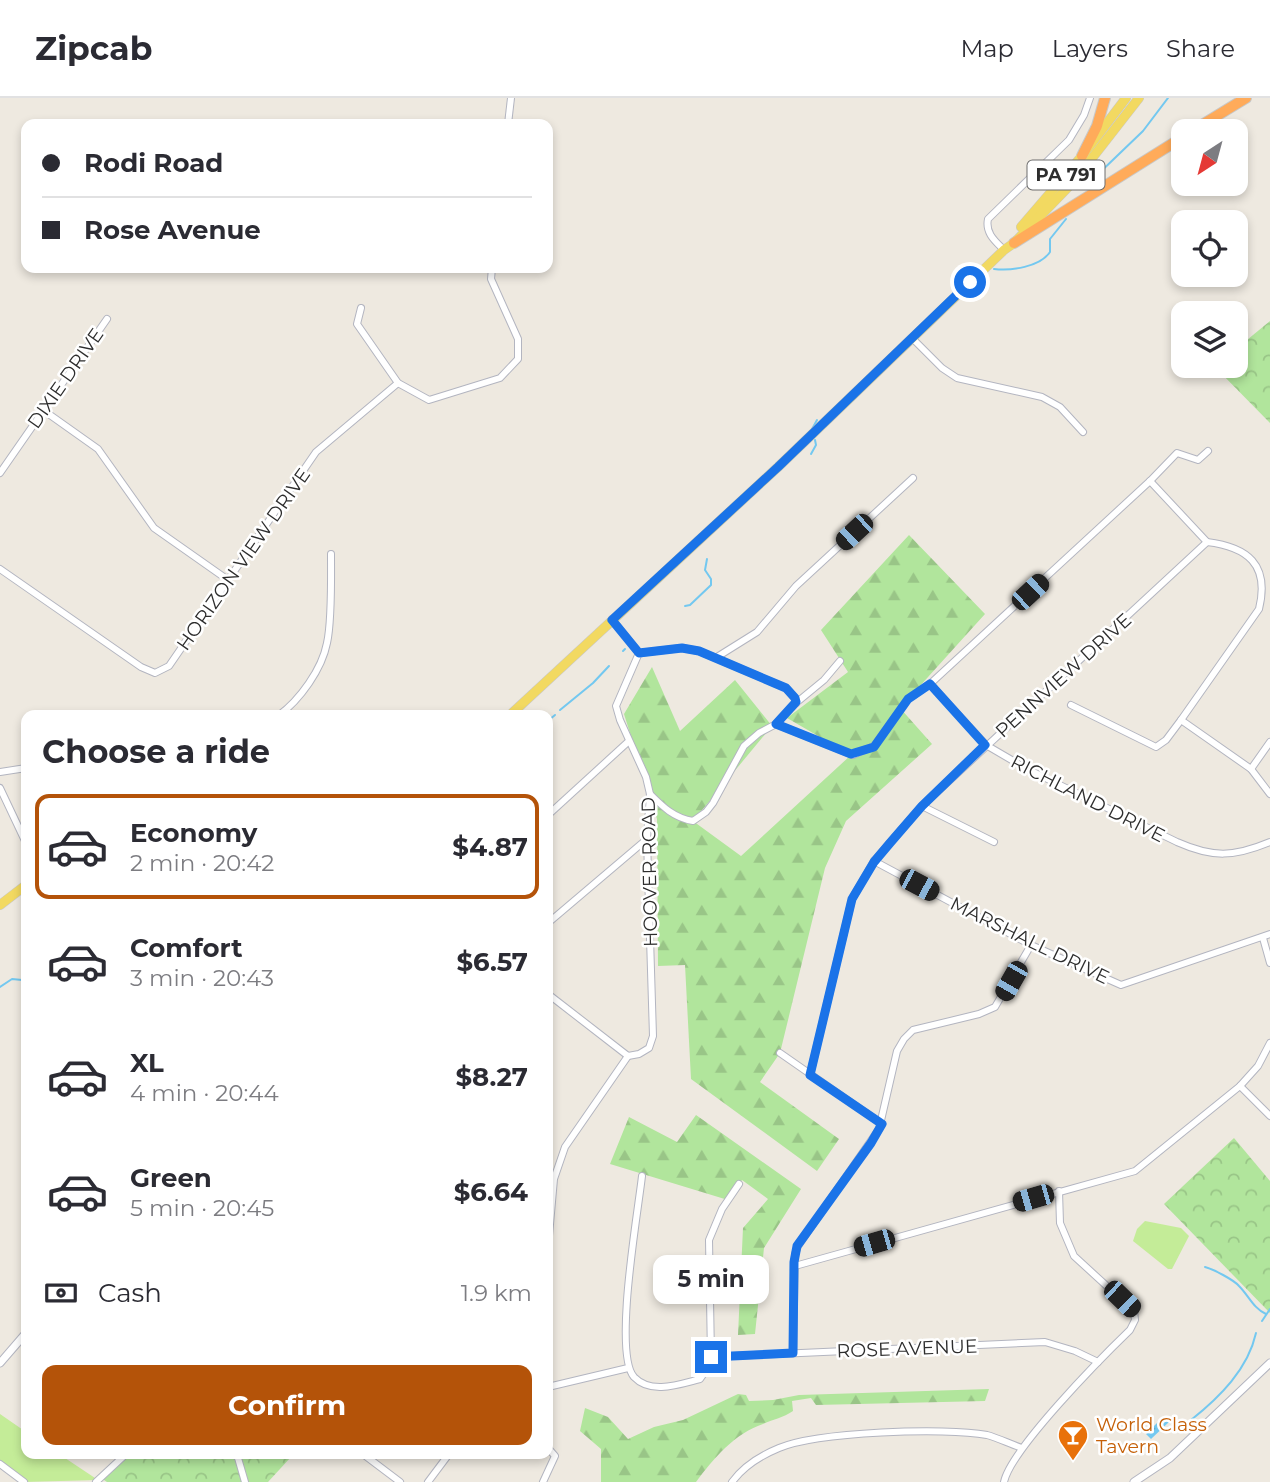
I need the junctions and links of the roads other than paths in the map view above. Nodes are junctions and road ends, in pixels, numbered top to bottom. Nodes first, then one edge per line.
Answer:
1 (511, 98) edge
2 (1090, 98) edge
3 (1105, 98) edge
4 (1126, 98) edge
5 (1139, 98) edge
6 (1246, 98) edge
7 (509, 119) edge
8 (1212, 119) edge
9 (1171, 145) edge
10 (1082, 156) junction
11 (1014, 243) junction
12 (1004, 250) junction
13 (492, 273) edge
14 (361, 308) dead end
15 (107, 319) dead end
16 (912, 338) junction
17 (398, 383) junction
18 (43, 410) junction
19 (1083, 432) dead end
20 (1208, 451) dead end
21 (0, 472) edge
22 (913, 478) dead end
23 (1150, 481) junction
24 (1207, 542) junction
25 (331, 554) dead end
26 (0, 569) edge
27 (228, 580) junction
28 (612, 620) junction
29 (639, 653) junction
30 (717, 657) junction
31 (840, 661) dead end
32 (930, 684) junction
33 (796, 702) junction
34 (1071, 705) dead end
35 (285, 710) edge
36 (515, 710) edge
37 (1181, 720) junction
38 (776, 724) junction
39 (629, 741) junction
40 (1270, 741) edge
41 (985, 745) junction
42 (21, 769) edge
43 (1251, 769) junction
44 (0, 772) edge
45 (0, 788) edge
46 (650, 794) junction
47 (1270, 794) edge
48 (922, 806) junction
49 (553, 810) edge
50 (21, 832) edge
51 (647, 839) junction
52 (994, 842) dead end
53 (1270, 842) edge
54 (874, 862) junction
55 (21, 888) edge
56 (0, 905) edge
57 (553, 919) edge
58 (1266, 936) edge
59 (1031, 945) junction
60 (1270, 962) edge
61 (553, 998) edge
62 (1270, 1043) edge
63 (780, 1053) dead end
64 (628, 1056) junction
65 (810, 1075) junction
66 (1240, 1086) junction
67 (1270, 1116) edge
68 (882, 1124) junction
69 (642, 1176) dead end
70 (739, 1184) dead end
71 (553, 1190) edge
72 (1059, 1191) junction
73 (794, 1266) junction
74 (21, 1340) edge
75 (793, 1353) junction
76 (711, 1357) junction
77 (1098, 1362) junction
78 (0, 1363) edge
79 (1270, 1363) edge
80 (628, 1367) junction
81 (553, 1386) edge
82 (1022, 1448) junction
83 (553, 1454) edge
84 (121, 1459) edge
85 (238, 1459) edge
86 (370, 1459) edge
87 (445, 1459) edge
88 (0, 1464) edge
89 (24, 1482) edge
90 (96, 1482) edge
91 (245, 1482) edge
92 (400, 1482) edge
93 (428, 1482) edge
94 (543, 1482) edge
95 (732, 1482) edge
96 (1004, 1482) edge
97 (1135, 1482) edge

1 - 7 street
2 - 12 street
3 - 10 highway
4 - 10 main road, PA 791
5 - 11 main road, PA 791
6 - 8 highway
9 - 11 highway
10 - 12 main road, PA 791
11 - 12 main road, PA 791
12 - 16 main road, PA 791
13 - 17 street
14 - 17 street
15 - 18 street, DIXIE DRIVE
16 - 19 street
16 - 28 main road, PA 791
17 - 27 street, HORIZON VIEW DRIVE
18 - 21 street, DIXIE DRIVE
18 - 27 street
20 - 23 street
22 - 30 street
23 - 24 street
23 - 32 street
24 - 37 street
24 - 41 street, PENNVIEW DRIVE
25 - 35 street
26 - 27 street, HORIZON VIEW DRIVE
28 - 29 street
28 - 36 main road, PA 791
29 - 30 street
29 - 39 street, HOOVER ROAD
30 - 33 street
31 - 33 street
32 - 38 street
32 - 41 street, RICHLAND DRIVE
33 - 38 street
34 - 37 street
37 - 43 street
38 - 46 street
39 - 46 street, HOOVER ROAD
39 - 49 street
40 - 43 street
41 - 48 street, PENNVIEW DRIVE
41 - 53 street, RICHLAND DRIVE
42 - 44 street
43 - 47 street
45 - 50 street
46 - 51 street, HOOVER ROAD
48 - 52 street
48 - 54 street, PENNVIEW DRIVE
51 - 57 street
51 - 64 street, HOOVER ROAD
54 - 59 street, MARSHALL DRIVE
54 - 65 street, PENNVIEW DRIVE
55 - 56 main road
58 - 59 street, MARSHALL DRIVE
58 - 60 street
59 - 68 street
61 - 64 street
62 - 66 street
63 - 65 street
64 - 71 street
65 - 68 street
66 - 67 street
66 - 72 street
68 - 73 street
69 - 80 street
70 - 76 street
72 - 73 street
72 - 77 street
73 - 75 street
74 - 78 street
75 - 76 street, ROSE AVENUE
75 - 77 street, ROSE AVENUE
76 - 80 street
77 - 82 street
79 - 97 street
80 - 81 street
82 - 95 street
82 - 96 street
83 - 94 street
84 - 90 street
85 - 91 street
86 - 92 street
87 - 93 street
88 - 89 street

